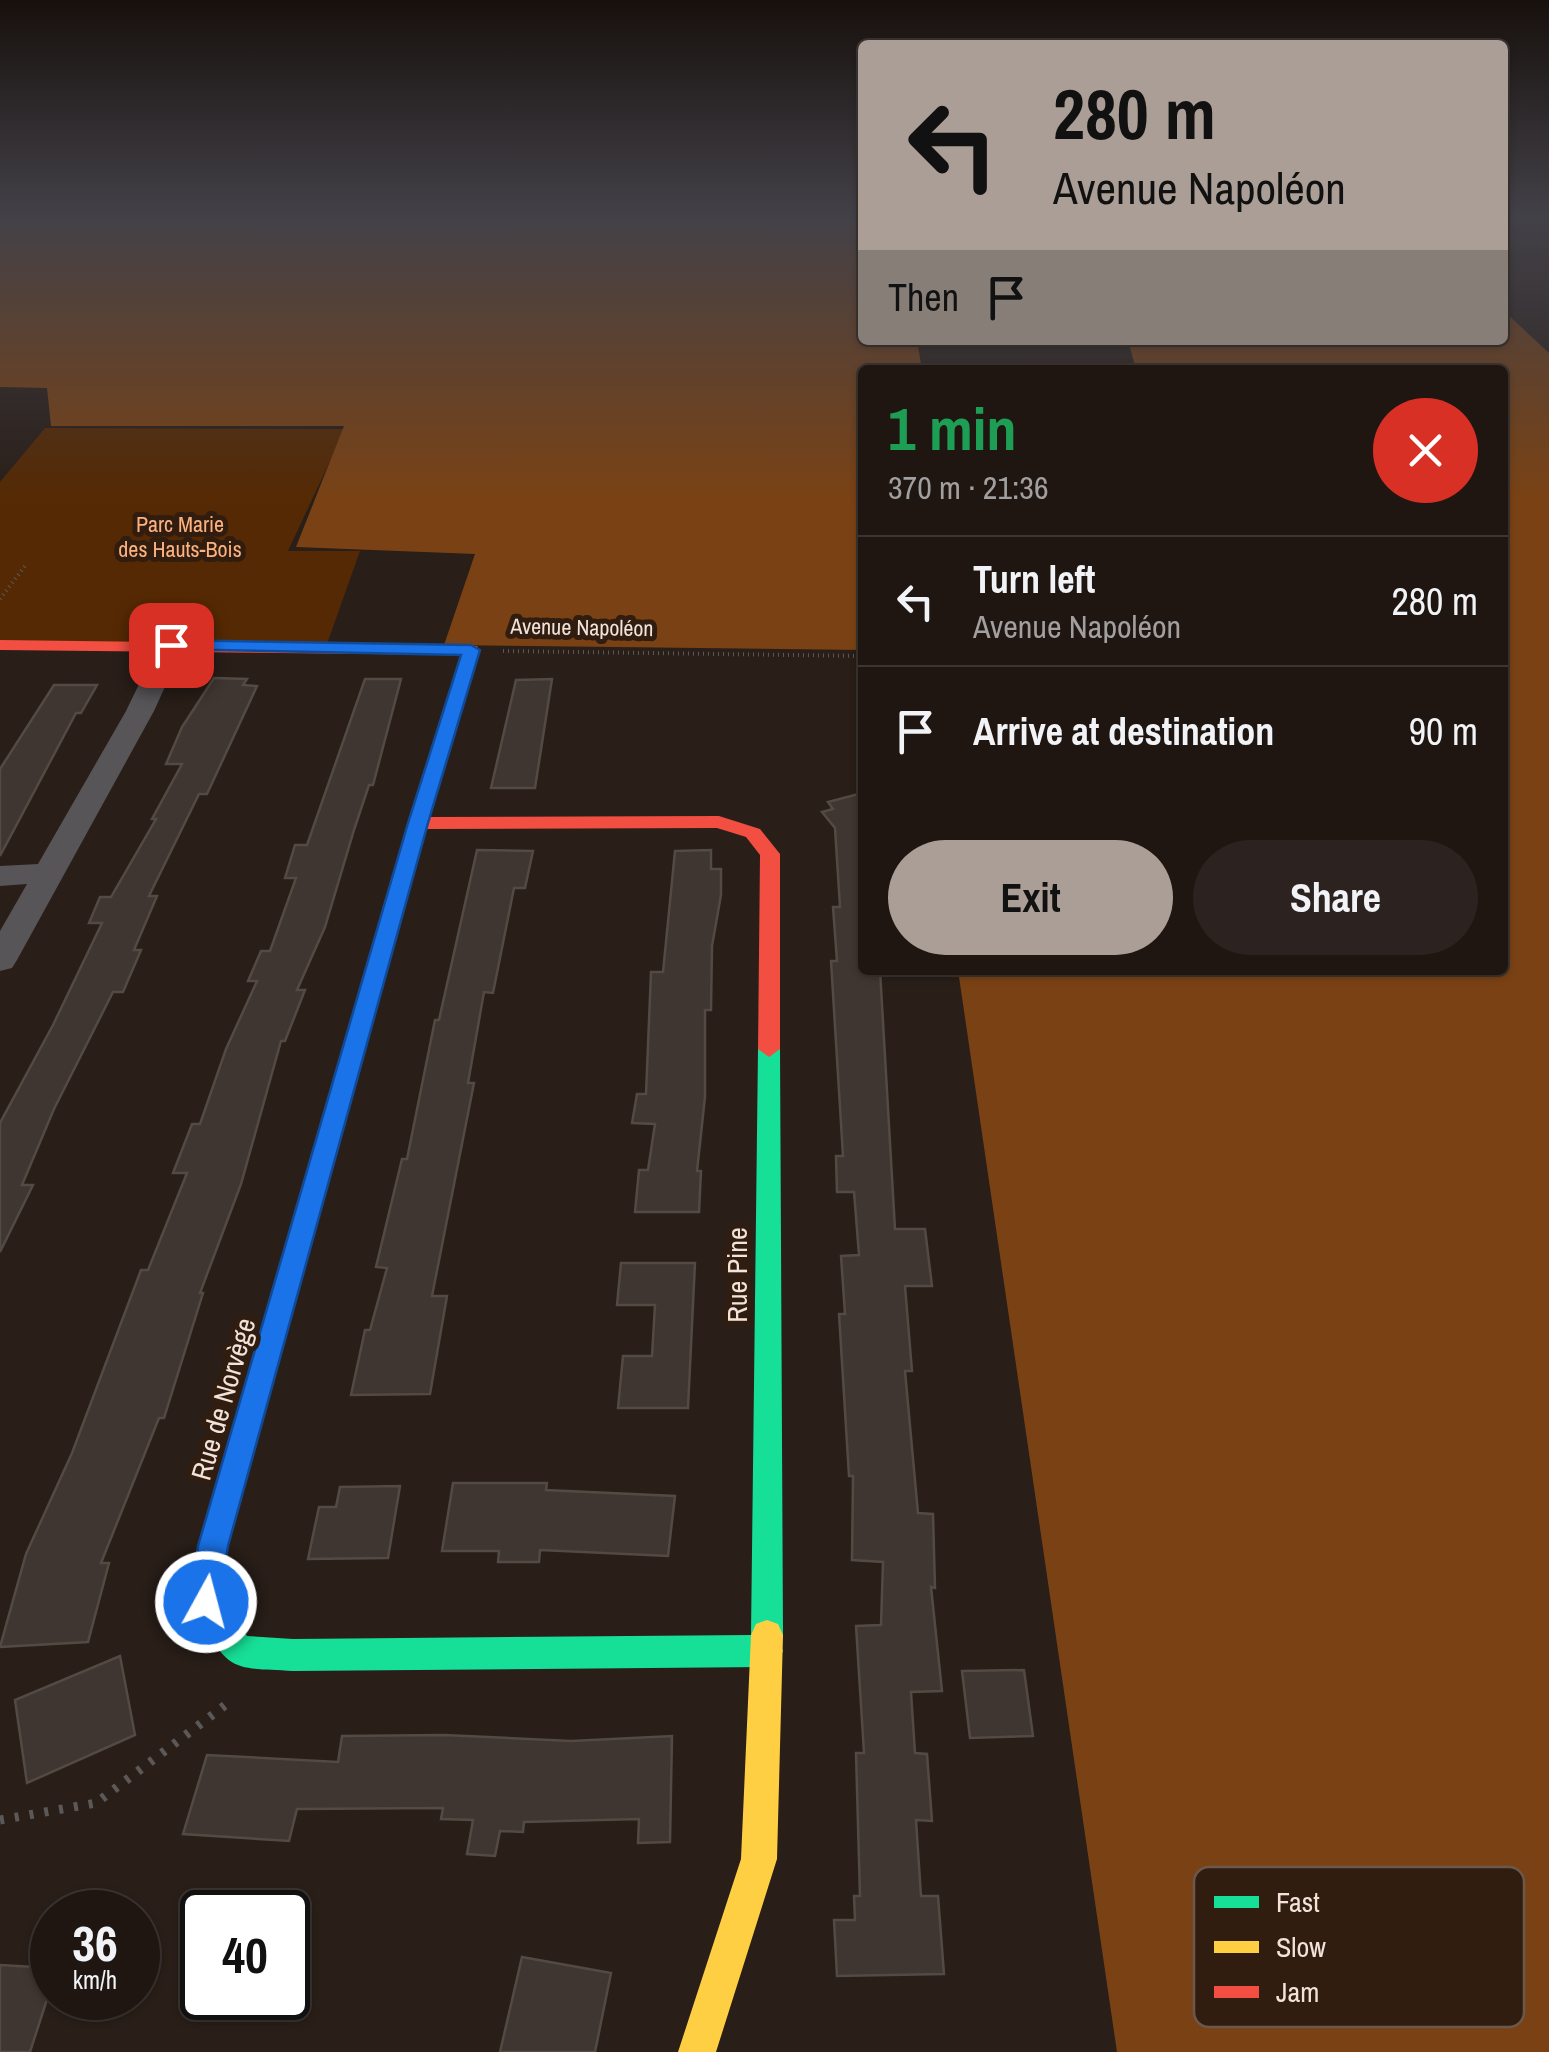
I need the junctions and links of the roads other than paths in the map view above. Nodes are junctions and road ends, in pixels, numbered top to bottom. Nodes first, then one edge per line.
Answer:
1 (0, 645) edge
2 (171, 645) junction
3 (471, 650) joint
4 (418, 823) junction
5 (48, 873) junction
6 (0, 876) edge
7 (0, 960) edge
8 (768, 1651) junction
9 (698, 2052) edge

1 - 2 street, Avenue Napoléon
2 - 3 street, Avenue Napoléon
2 - 5 street
3 - 4 street, Rue de Norvège
4 - 8 street, Rue Pine
4 - 8 street, Rue de Norvège
5 - 6 street
5 - 7 street
8 - 9 street, Rue Pine

